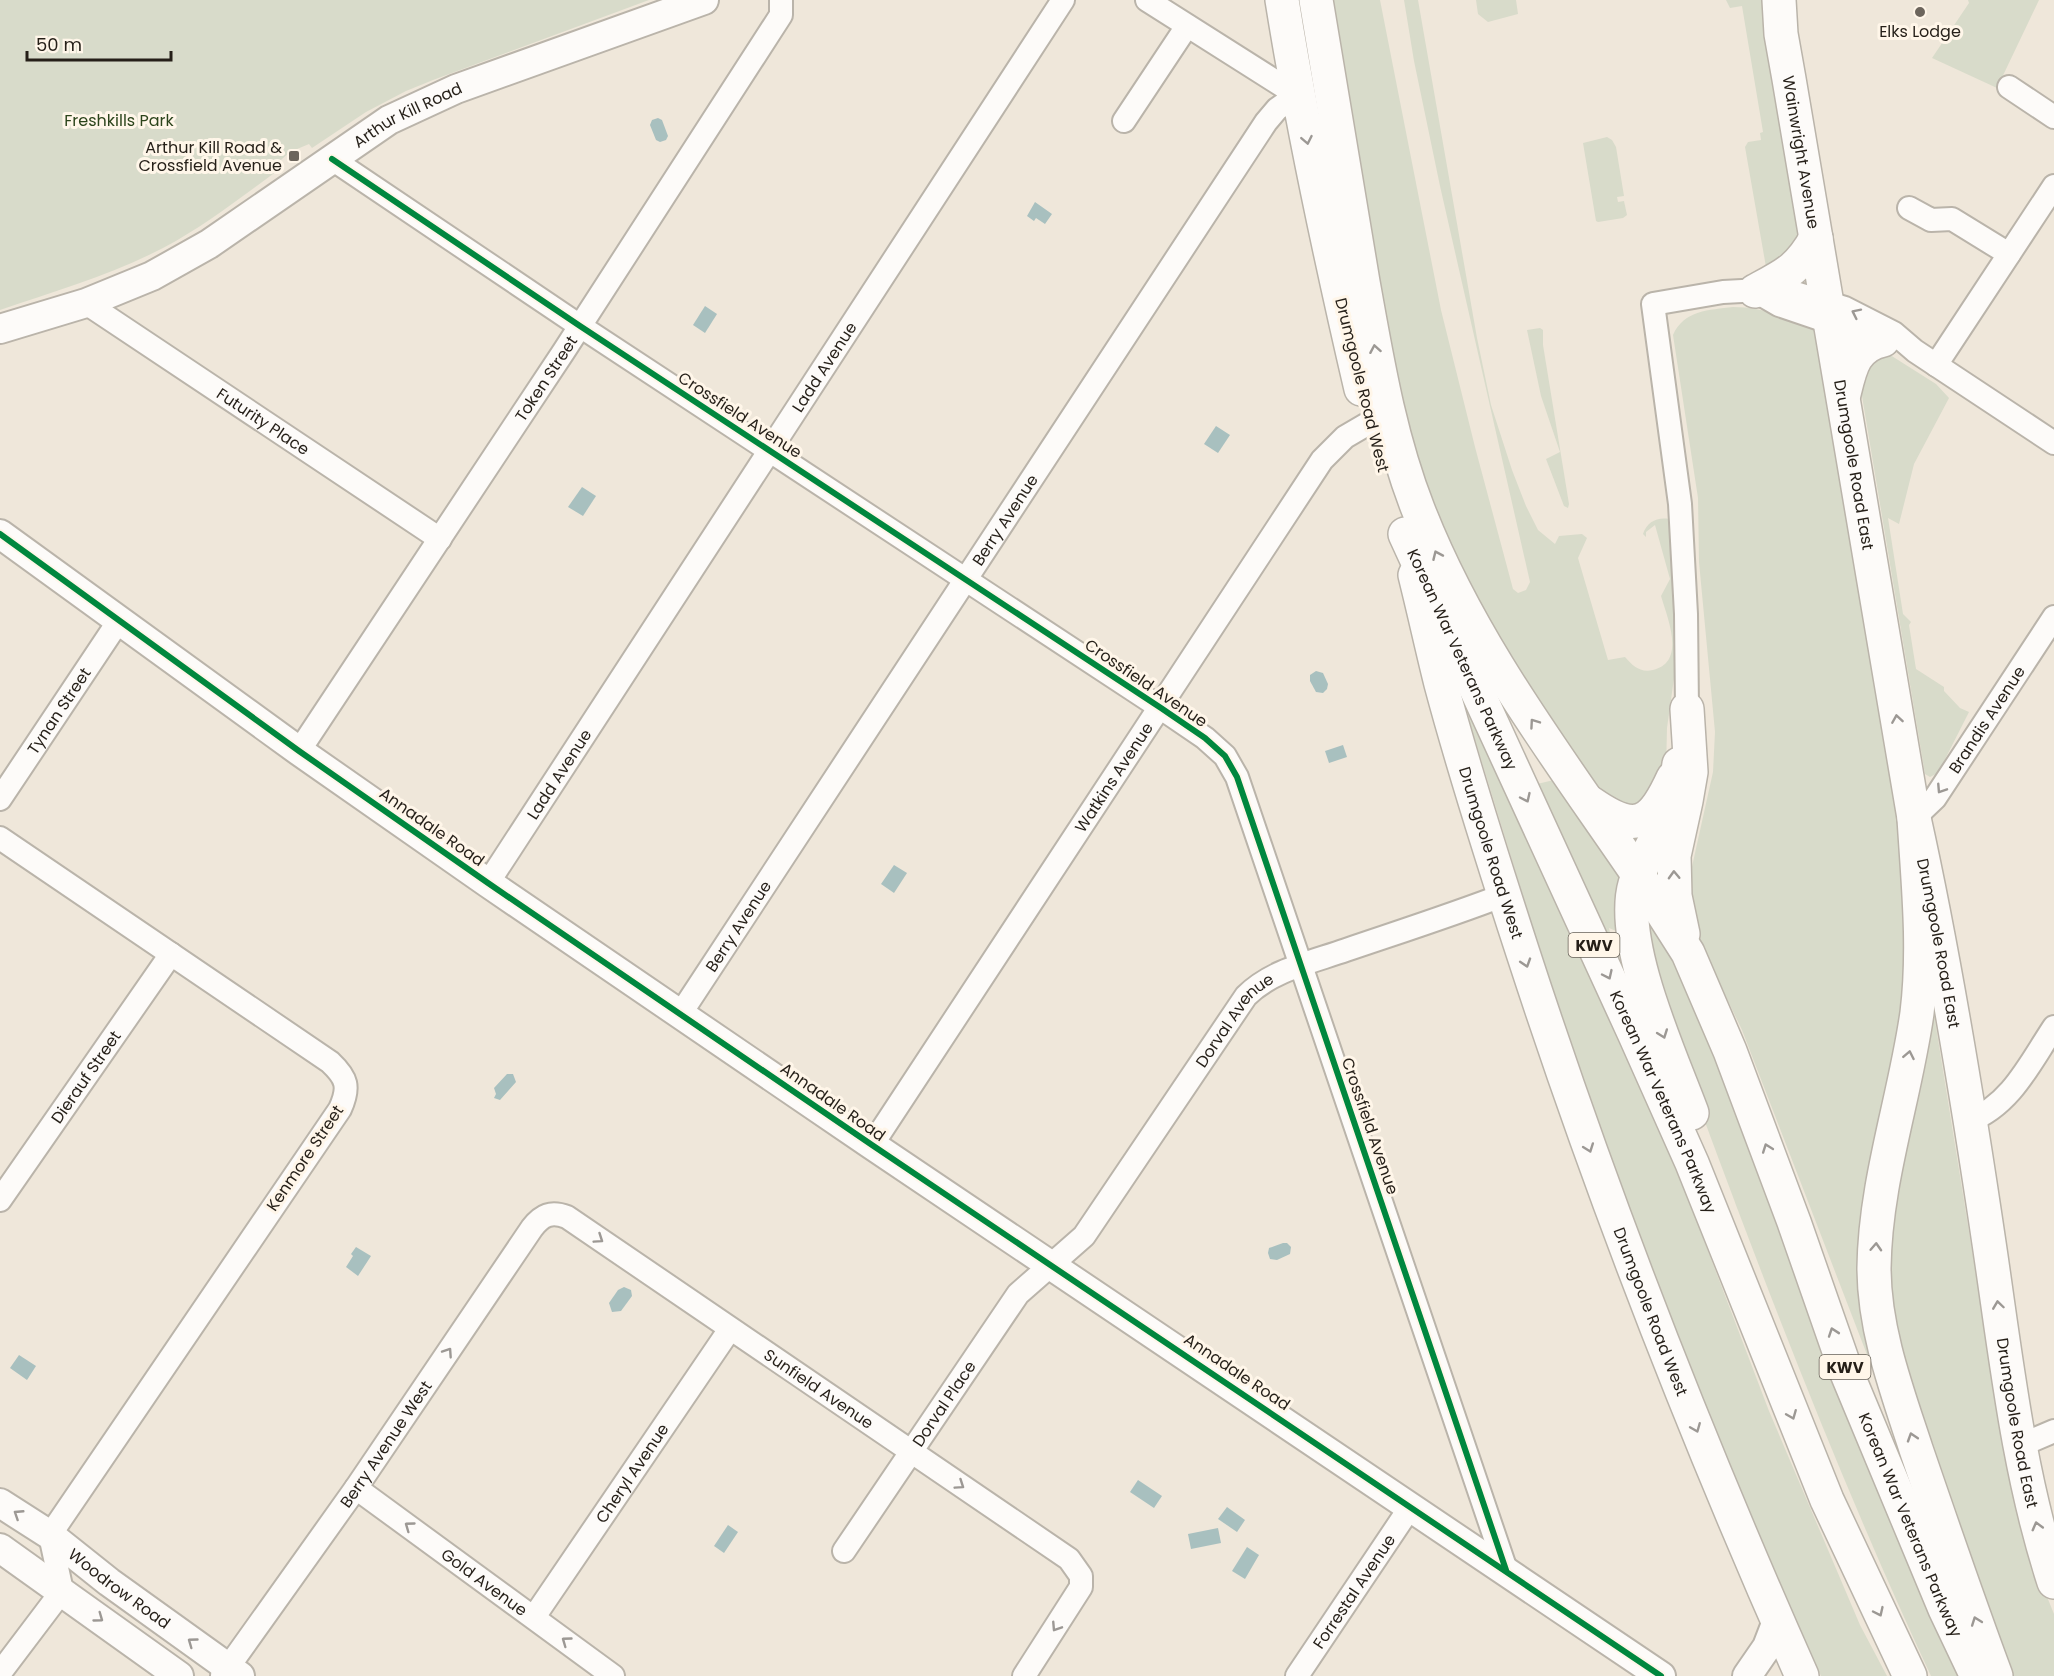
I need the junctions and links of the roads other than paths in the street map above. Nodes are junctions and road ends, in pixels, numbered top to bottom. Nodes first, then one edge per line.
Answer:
1 (704, 0) edge
2 (781, 0) edge
3 (1063, 0) edge
4 (1147, 0) edge
5 (1282, 0) edge
6 (1316, 0) edge
7 (1779, 0) edge
8 (1187, 26) junction
9 (2009, 87) dead end
10 (1297, 95) junction
11 (2054, 117) edge
12 (1124, 122) dead end
13 (332, 159) junction
14 (2054, 186) edge
15 (1909, 208) dead end
16 (1816, 238) junction
17 (2009, 254) junction
18 (1755, 291) junction
19 (86, 303) junction
20 (1829, 313) junction
21 (580, 326) junction
22 (0, 330) edge
23 (1882, 340) junction
24 (1915, 351) junction
25 (1936, 365) junction
26 (1844, 396) junction
27 (1369, 423) junction
28 (2054, 444) edge
29 (770, 451) junction
30 (0, 534) edge
31 (1406, 534) junction
32 (440, 539) junction
33 (966, 580) junction
34 (118, 622) junction
35 (2051, 628) edge
36 (1161, 708) junction
37 (1687, 709) junction
38 (299, 752) junction
39 (1679, 764) junction
40 (0, 799) edge
41 (1587, 800) junction
42 (1914, 818) junction
43 (0, 838) edge
44 (1639, 876) junction
45 (488, 883) junction
46 (1504, 895) junction
47 (1688, 953) junction
48 (171, 954) junction
49 (1302, 966) junction
50 (681, 1013) junction
51 (2054, 1027) edge
52 (1969, 1121) junction
53 (872, 1145) junction
54 (0, 1200) edge
55 (547, 1214) joint
56 (1052, 1264) junction
57 (729, 1329) junction
58 (1770, 1360) junction
59 (2054, 1431) edge
60 (2019, 1446) junction
61 (911, 1452) junction
62 (356, 1488) junction
63 (0, 1503) edge
64 (1411, 1506) junction
65 (50, 1535) junction
66 (0, 1548) edge
67 (844, 1551) dead end
68 (1506, 1570) junction
69 (2054, 1582) edge
70 (62, 1591) junction
71 (534, 1617) junction
72 (1777, 1621) junction
73 (0, 1673) edge
74 (230, 1673) edge
75 (179, 1676) edge
76 (614, 1676) edge
77 (1024, 1676) edge
78 (1297, 1676) edge
79 (1661, 1676) edge
80 (1747, 1676) edge
81 (1802, 1676) edge
82 (1910, 1676) edge
83 (1977, 1676) edge
84 (1996, 1676) edge

1 - 13 street, Arthur Kill Road
2 - 21 street, Token Street
3 - 29 street, Ladd Avenue
4 - 8 street
5 - 10 main road, Drumgoole Road West
41 -> 6 main road, Drumgoole Road West
7 - 16 main road, Wainwright Avenue
8 - 10 street
8 - 12 street
9 - 11 street
10 -> 27 main road, Drumgoole Road West
10 - 33 street, Berry Avenue
13 - 19 street, Arthur Kill Road
13 - 21 street, Crossfield Avenue
14 - 17 street
15 - 17 street
16 - 18 main road
16 - 20 main road, Wainwright Avenue
17 - 25 street
18 - 20 street
18 - 37 street
19 - 22 street, Arthur Kill Road
19 - 32 street, Futurity Place
20 - 23 street
24 -> 20 street
20 - 26 main road, Drumgoole Road East
21 - 29 street, Crossfield Avenue
21 - 32 street, Token Street
23 - 24 street
23 - 26 main road
24 - 25 street
25 - 28 street
42 -> 26 main road, Drumgoole Road East
27 - 31 main road, Drumgoole Road West
27 - 36 street, Watkins Avenue
29 - 33 street, Crossfield Avenue
29 - 45 street, Ladd Avenue
30 - 34 street, Annadale Road
31 - 46 main road, Drumgoole Road West
31 -> 58 main road, Korean War Veterans Parkway / KWV
32 - 38 street, Token Street
33 - 36 street, Crossfield Avenue
33 - 50 street, Berry Avenue
34 - 38 street, Annadale Road
34 - 40 street, Tynan Street
35 -> 42 street, Brandis Avenue
36 - 49 street, Crossfield Avenue
36 - 53 street, Watkins Avenue
37 - 39 main road
47 -> 37 main road
38 - 45 street, Annadale Road
39 - 41 main road
39 - 44 main road
41 - 44 main road, Drumgoole Road West
42 - 52 main road, Drumgoole Road East
84 -> 42 main road
43 - 48 street, Kenmore Street
44 - 47 main road, Korean War Veterans Parkway / KWV
44 -> 58 main road
45 - 50 street, Annadale Road
46 - 49 street, Dorval Avenue
46 -> 72 main road, Drumgoole Road West
83 -> 47 main road, Korean War Veterans Parkway / KWV
48 - 54 street, Dierauf Street
48 - 65 street, Kenmore Street
49 - 56 street, Dorval Avenue
49 - 68 street, Crossfield Avenue
50 - 53 street, Annadale Road
51 - 52 street
60 -> 52 main road, Drumgoole Road East
53 - 56 street, Annadale Road
55 -> 57 street, Sunfield Avenue
62 -> 55 street, Berry Avenue West
56 - 61 street, Dorval Place
56 - 64 street, Annadale Road
57 - 61 street, Sunfield Avenue
57 - 71 street, Cheryl Avenue
58 -> 82 main road, Korean War Veterans Parkway / KWV
59 - 60 street
69 -> 60 main road, Drumgoole Road East
61 - 67 street, Dorval Place
61 -> 77 street, Sunfield Avenue
71 -> 62 street, Gold Avenue
62 - 74 street, Berry Avenue West
65 -> 63 street, Woodrow Road
64 - 68 street, Annadale Road
64 - 78 street, Forrestal Avenue
65 - 70 street
74 -> 65 street, Woodrow Road
66 - 70 street
68 - 79 street, Annadale Road
70 - 73 street
70 -> 75 street
76 -> 71 street, Gold Avenue
72 - 80 street
72 - 81 main road, Drumgoole Road West

